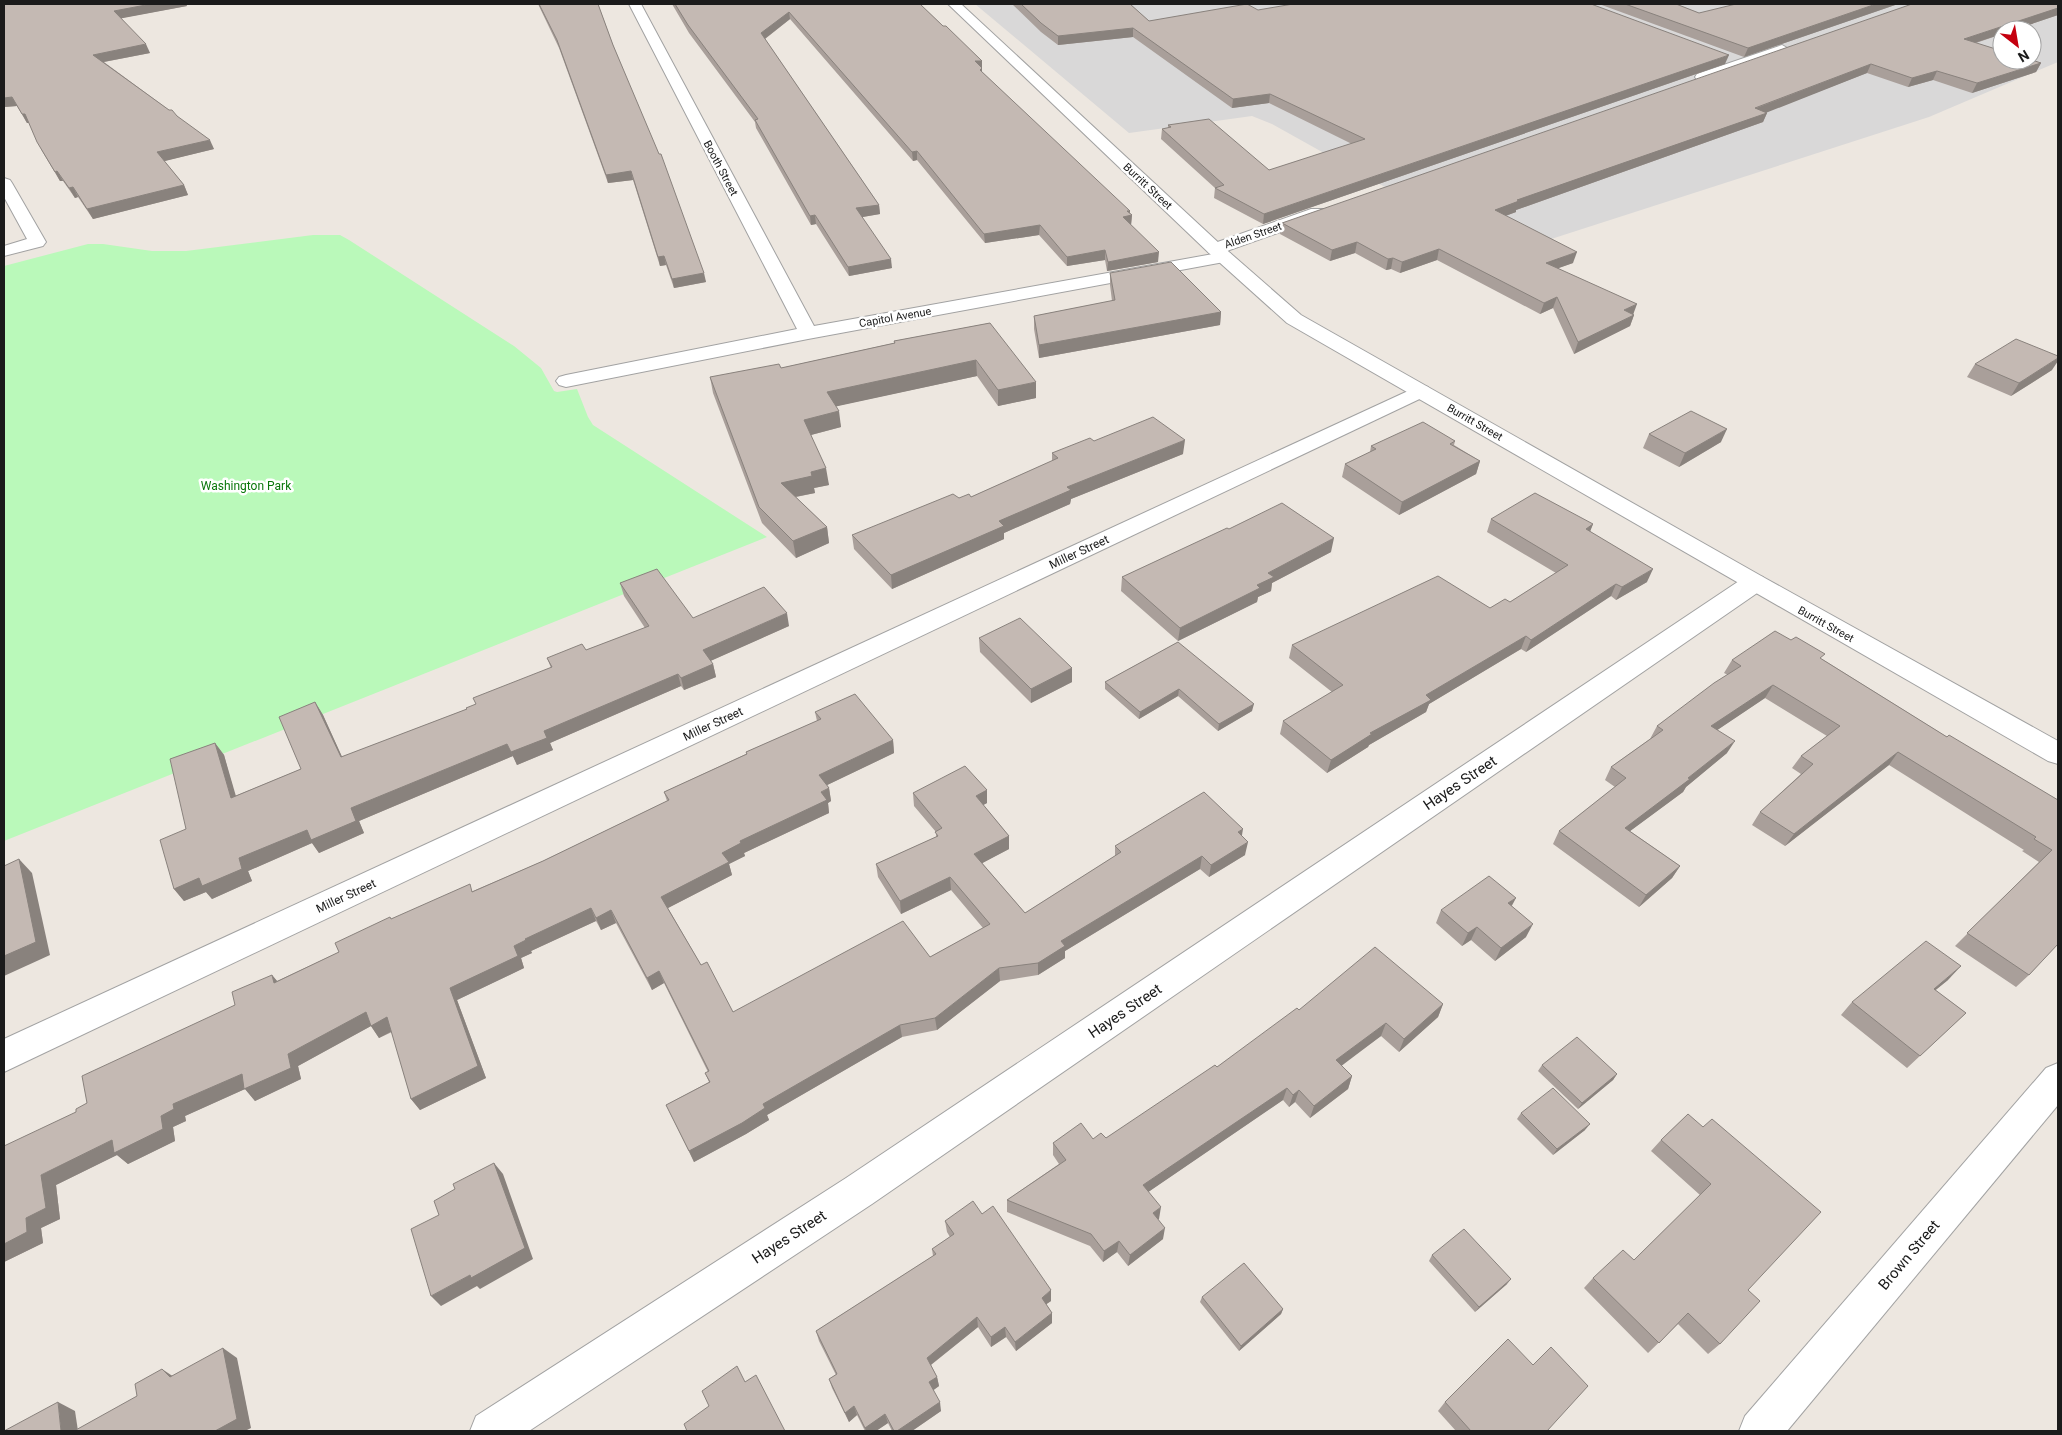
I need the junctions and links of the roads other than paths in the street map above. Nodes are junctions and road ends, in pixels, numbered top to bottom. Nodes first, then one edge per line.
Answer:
1 (635, 4) edge
2 (954, 4) edge
3 (1796, 44) edge
4 (1724, 56) edge
5 (1742, 63) junction
6 (1686, 83) edge
7 (4, 183) edge
8 (1328, 209) edge
9 (4, 251) edge
10 (1220, 253) junction
11 (808, 333) junction
12 (566, 381) dead end
13 (1421, 391) junction
14 (1754, 583) junction
15 (2058, 754) edge
16 (4, 1056) edge
17 (2058, 1079) edge
18 (491, 1431) edge
19 (1760, 1431) edge

1 - 11 street, Booth Street
2 - 10 street, Burritt Street
3 - 5 street
4 - 5 street
5 - 6 street
7 - 9 street
8 - 10 street, Alden Street
10 - 11 street, Capitol Avenue
10 - 13 street, Burritt Street
11 - 12 street, Capitol Avenue
13 - 14 street, Burritt Street
13 - 16 street, Miller Street
14 - 15 street, Burritt Street
14 - 18 street, Hayes Street
17 - 19 street, Brown Street

